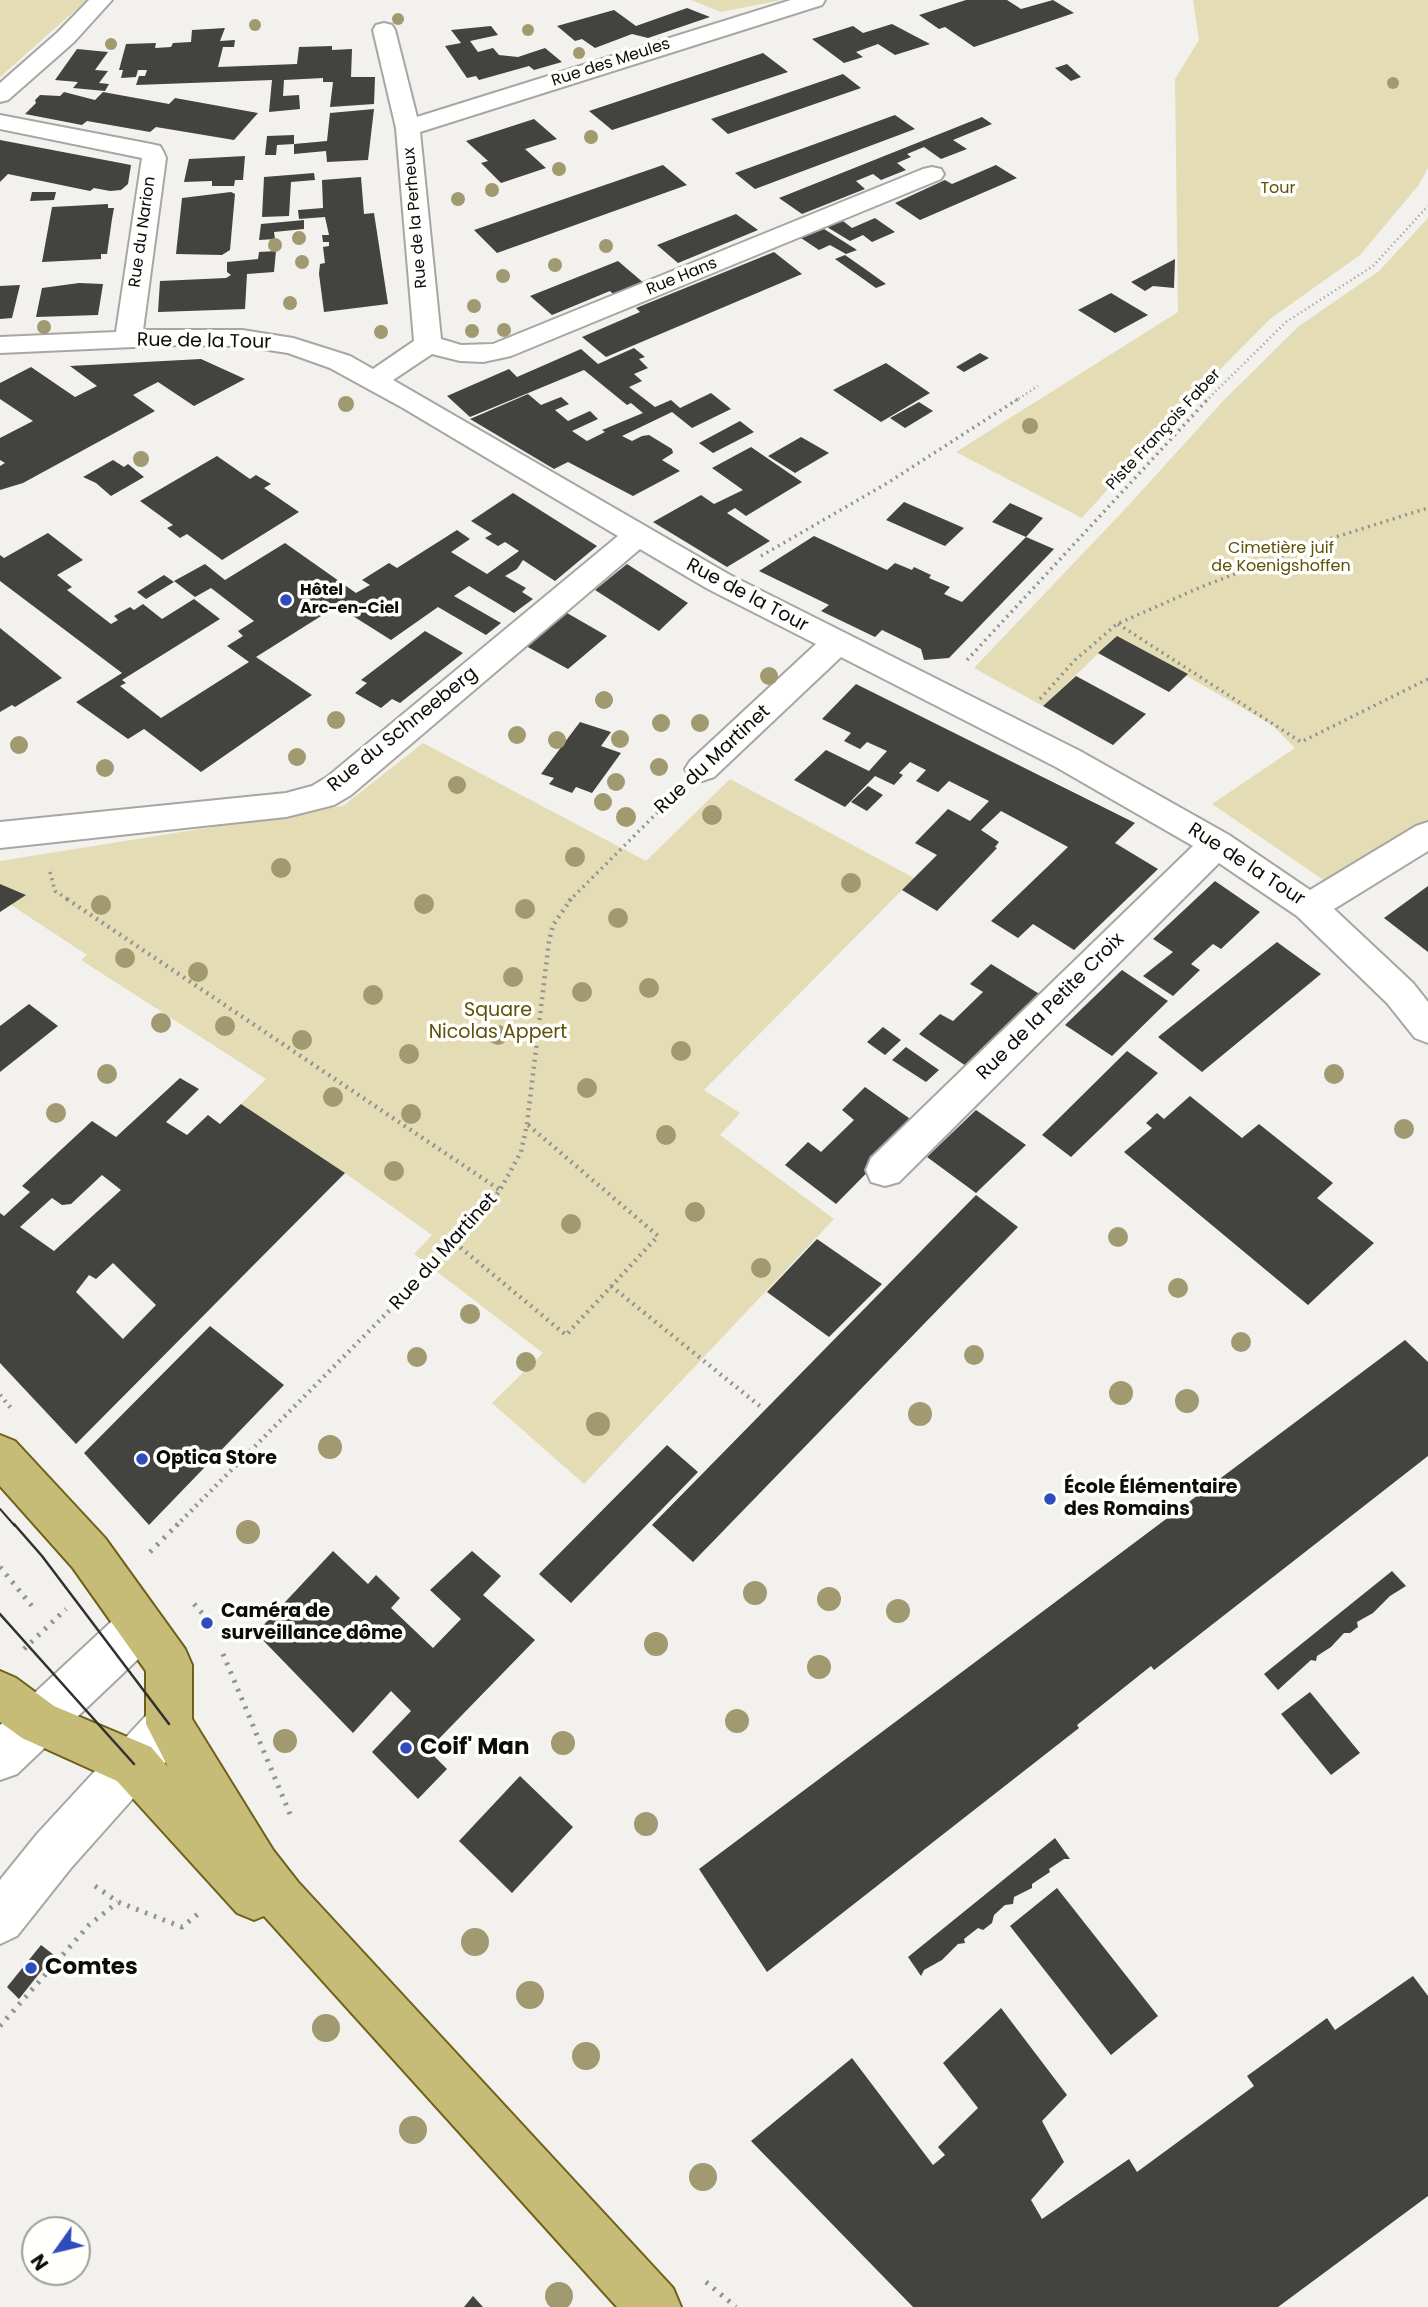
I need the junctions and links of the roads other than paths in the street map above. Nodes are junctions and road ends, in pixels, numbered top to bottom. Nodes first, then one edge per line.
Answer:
1 (101, 0) edge
2 (814, 0) edge
3 (384, 30) dead end
4 (0, 95) edge
5 (0, 122) edge
6 (408, 128) junction
7 (932, 174) dead end
8 (128, 340) junction
9 (428, 344) junction
10 (0, 345) edge
11 (374, 380) junction
12 (637, 536) junction
13 (837, 643) junction
14 (702, 769) road end
15 (0, 835) edge
16 (1428, 835) edge
17 (1216, 844) junction
18 (1309, 907) junction
19 (1428, 1028) edge
20 (885, 1170) dead end
21 (0, 1455) edge
22 (140, 1626) junction
23 (0, 1694) edge
24 (37, 1721) junction
25 (169, 1724) junction
26 (0, 1757) edge
27 (134, 1763) junction
28 (0, 1919) edge
29 (630, 2307) edge
30 (654, 2307) edge

1 - 4 street
2 - 6 street, Rue des Meules
3 - 6 street, Rue de la Perheux
5 - 8 street, Rue du Narion
6 - 9 street, Rue de la Perheux
7 - 9 street, Rue Hans
8 - 10 street, Rue de la Tour
8 - 11 street, Rue de la Tour
9 - 11 street
11 - 12 street, Rue de la Tour
12 - 13 street, Rue de la Tour
12 - 15 street, Rue du Schneeberg
13 - 14 street, Rue du Martinet
13 - 17 street, Rue de la Tour
16 - 18 street
17 - 18 street, Rue de la Tour
17 - 20 street, Rue de la Petite Croix
18 - 19 street, Rue de la Tour
21 - 22 main road
22 - 24 street
22 - 25 main road
23 - 24 main road
24 - 26 street
24 - 27 main road
25 - 27 street
25 - 30 main road
27 - 28 street
27 - 29 main road

